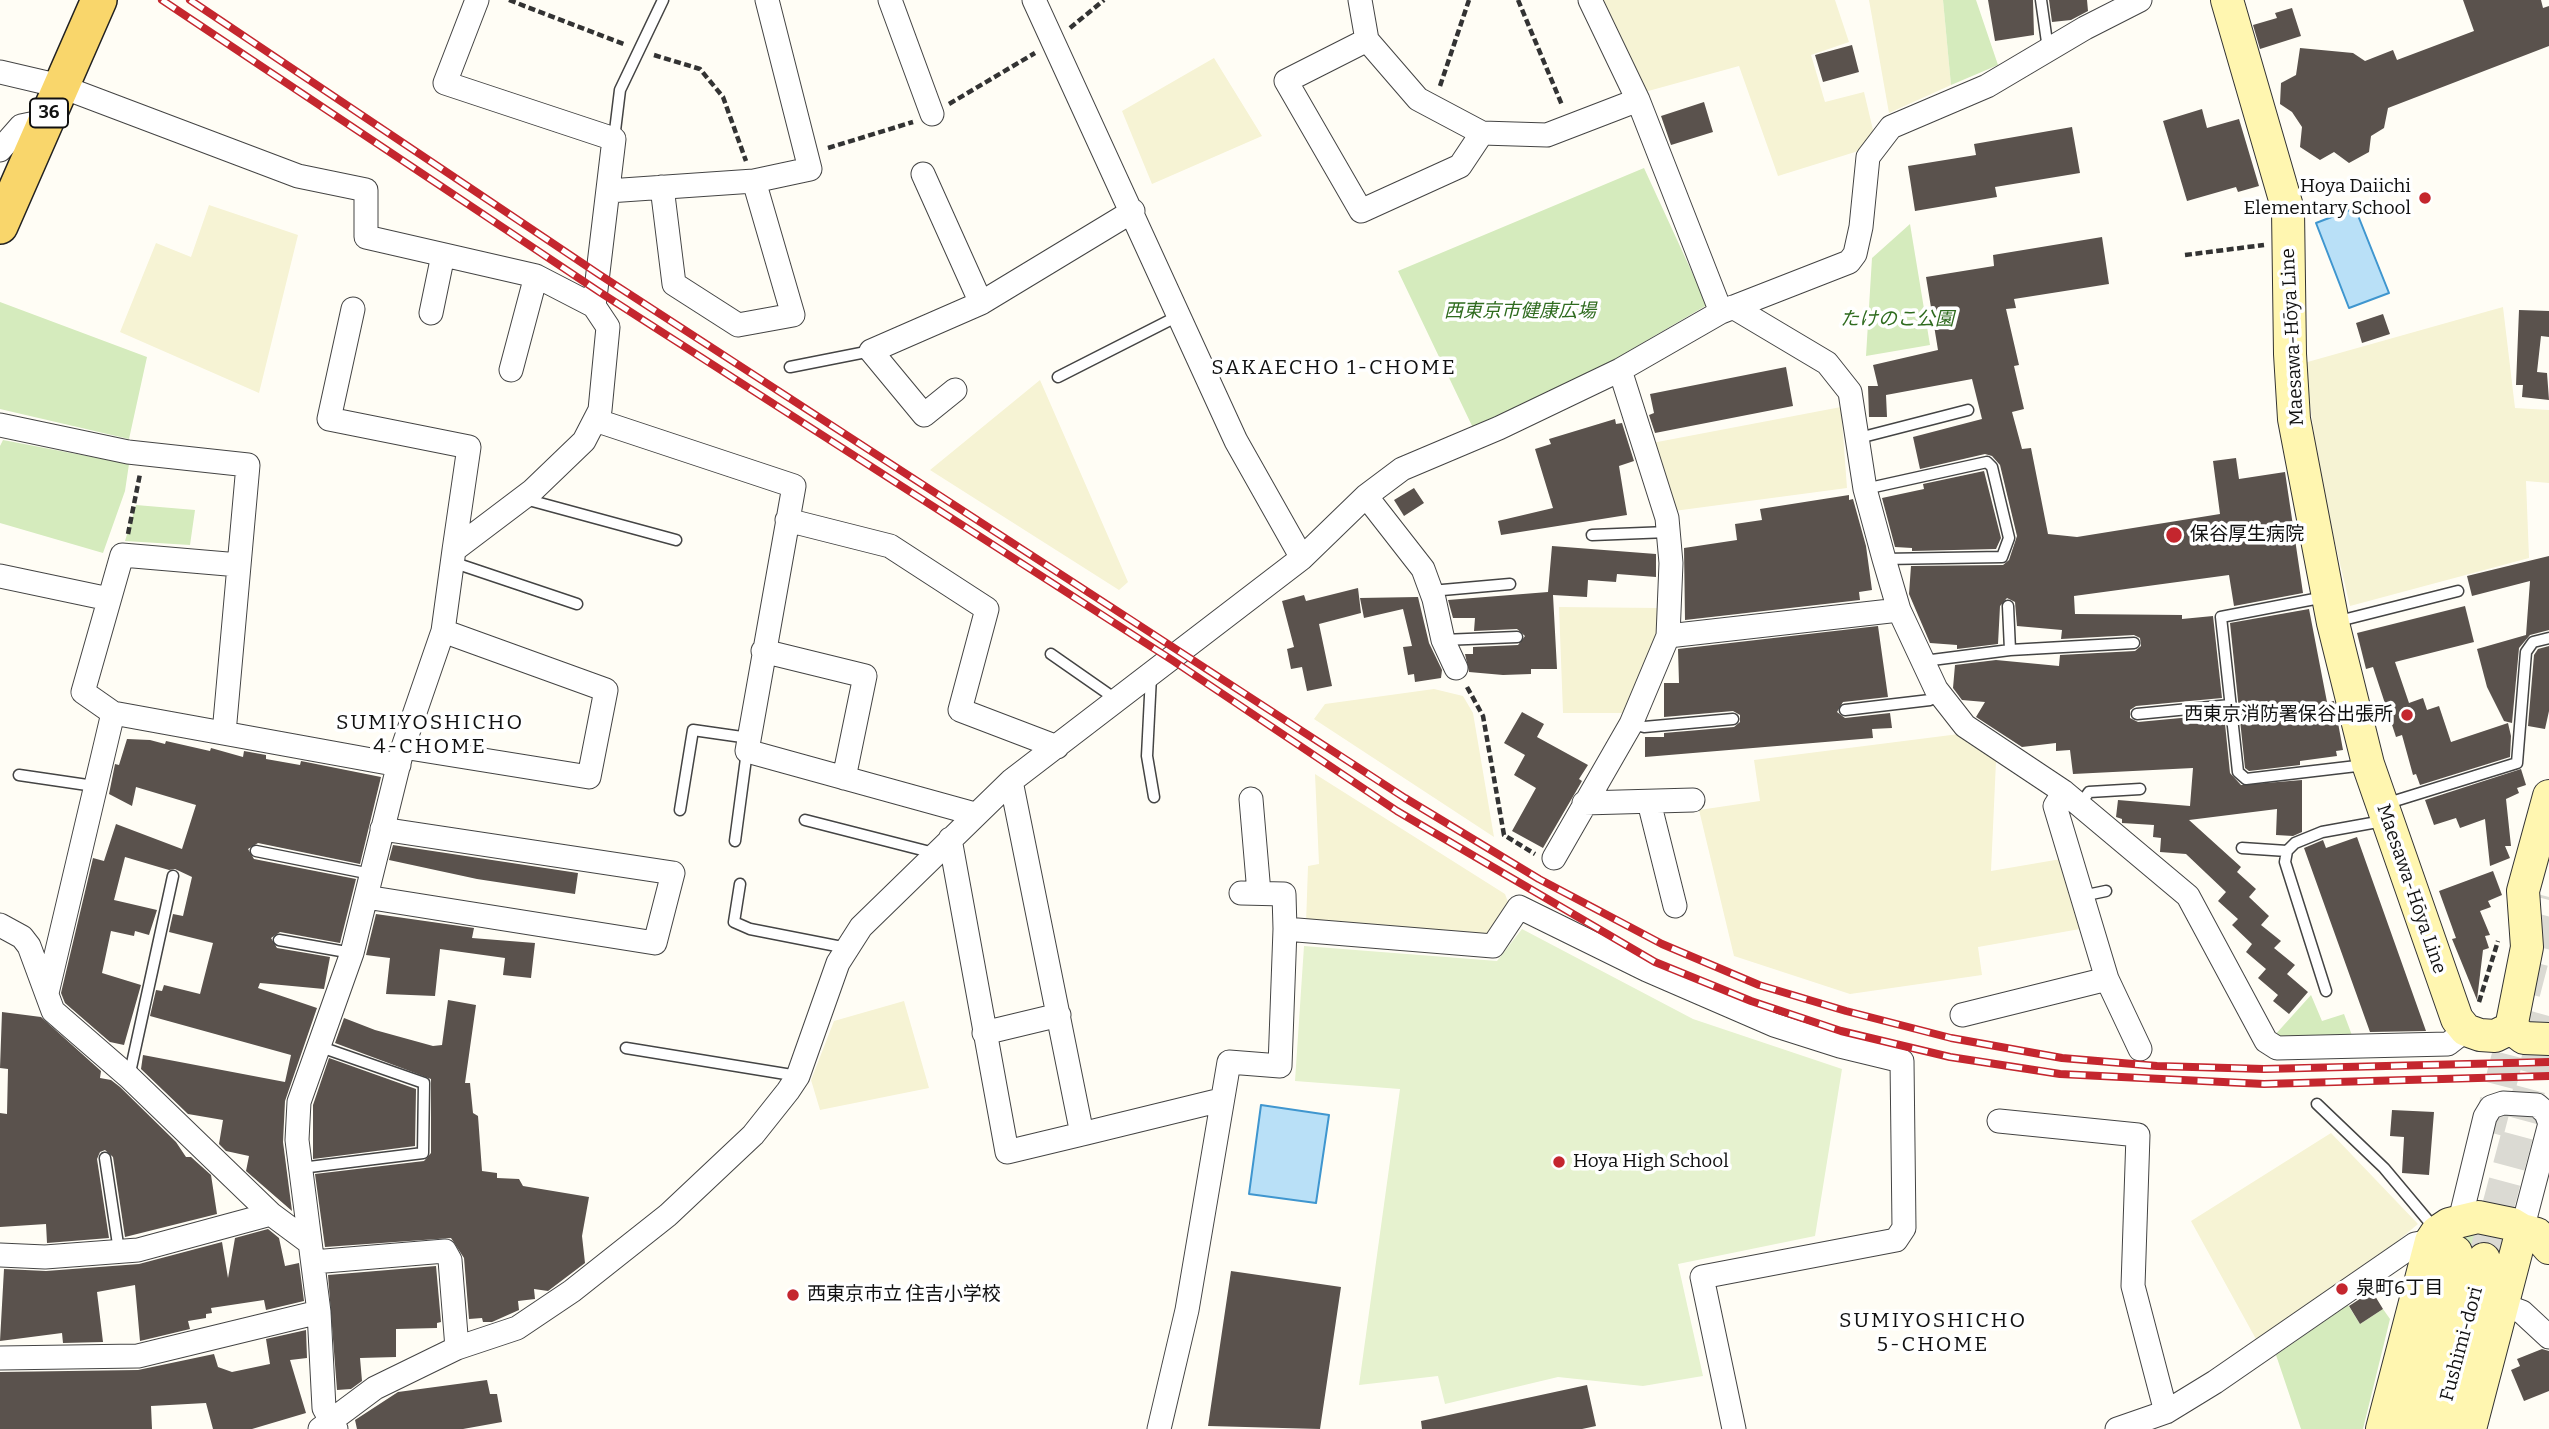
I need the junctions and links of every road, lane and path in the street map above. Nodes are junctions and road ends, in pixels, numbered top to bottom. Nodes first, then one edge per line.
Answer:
1 (99, 0) edge
2 (477, 0) edge
3 (509, 0) edge
4 (663, 0) edge
5 (767, 0) edge
6 (890, 0) edge
7 (1034, 0) edge
8 (1104, 0) edge
9 (1360, 0) edge
10 (1469, 0) edge
11 (1518, 0) edge
12 (1590, 0) edge
13 (2041, 0) edge
14 (2140, 0) edge
15 (2227, 0) edge
16 (1367, 40) junction
17 (1051, 43) junction
18 (639, 50) junction
19 (2048, 52) junction
20 (0, 72) edge
21 (60, 86) junction
22 (1638, 100) junction
23 (1433, 107) junction
24 (932, 114) dead end
25 (45, 121) junction
26 (1570, 125) junction
27 (1482, 133) junction
28 (614, 139) junction
29 (0, 150) edge
30 (923, 174) dead end
31 (754, 181) junction
32 (662, 187) junction
33 (608, 191) junction
34 (1133, 211) junction
35 (0, 226) edge
36 (2288, 242) junction
37 (443, 255) junction
38 (2185, 255) dead end
39 (536, 276) junction
40 (981, 303) junction
41 (594, 306) junction
42 (353, 309) dead end
43 (1727, 310) junction
44 (431, 313) dead end
45 (1180, 315) junction
46 (871, 351) junction
47 (790, 368) dead end
48 (511, 370) dead end
49 (1620, 370) junction
50 (1058, 377) dead end
51 (955, 390) dead end
52 (1968, 410) dead end
53 (595, 420) junction
54 (0, 425) edge
55 (1859, 439) junction
56 (143, 454) junction
57 (1865, 489) junction
58 (1366, 496) junction
59 (522, 498) junction
60 (787, 520) junction
61 (1668, 531) junction
62 (1592, 535) dead end
63 (676, 540) dead end
64 (122, 555) junction
65 (453, 556) junction
66 (1301, 558) junction
67 (1884, 559) junction
68 (239, 565) junction
69 (0, 576) edge
70 (1510, 584) dead end
71 (1431, 591) junction
72 (2458, 591) dead end
73 (109, 599) junction
74 (578, 604) dead end
75 (2008, 606) dead end
76 (1899, 610) junction
77 (2330, 610) junction
78 (443, 631) junction
79 (1517, 636) dead end
80 (1668, 636) junction
81 (2549, 638) edge
82 (1443, 640) junction
83 (2134, 643) dead end
84 (763, 650) junction
85 (2010, 650) junction
86 (1051, 654) dead end
87 (1924, 661) junction
88 (1456, 668) joint
89 (1151, 676) junction
90 (1940, 693) junction
91 (1117, 700) junction
92 (2230, 705) junction
93 (1845, 710) dead end
94 (113, 713) junction
95 (2137, 714) dead end
96 (1733, 719) dead end
97 (1631, 724) junction
98 (224, 733) junction
99 (748, 745) junction
100 (1057, 747) junction
101 (401, 756) junction
102 (2368, 764) junction
103 (19, 775) dead end
104 (844, 778) junction
105 (1011, 781) junction
106 (94, 786) junction
107 (2140, 789) dead end
108 (2549, 796) edge
109 (1154, 797) dead end
110 (2072, 798) junction
111 (1251, 799) dead end
112 (1693, 800) dead end
113 (1649, 802) junction
114 (1584, 803) junction
115 (681, 810) dead end
116 (2385, 813) junction
117 (975, 814) junction
118 (805, 820) dead end
119 (382, 829) junction
120 (735, 841) dead end
121 (942, 846) junction
122 (2242, 848) dead end
123 (256, 851) dead end
124 (2287, 851) junction
125 (1554, 858) joint
126 (371, 874) junction
127 (173, 876) dead end
128 (740, 884) dead end
129 (2106, 891) dead end
130 (366, 897) junction
131 (2082, 897) junction
132 (1675, 906) dead end
133 (0, 925) edge
134 (1285, 929) junction
135 (2501, 933) dead end
136 (279, 940) dead end
137 (846, 948) junction
138 (352, 953) junction
139 (2107, 979) junction
140 (2326, 991) dead end
141 (47, 993) junction
142 (1059, 1015) junction
143 (1962, 1015) dead end
144 (2511, 1028) junction
145 (2466, 1030) junction
146 (984, 1033) junction
147 (2549, 1039) edge
148 (318, 1046) junction
149 (626, 1048) dead end
150 (2140, 1049) dead end
151 (798, 1076) junction
152 (129, 1077) junction
153 (1221, 1100) junction
154 (2317, 1104) dead end
155 (1999, 1121) dead end
156 (2549, 1121) edge
157 (2549, 1127) edge
158 (1082, 1134) junction
159 (105, 1158) dead end
160 (301, 1168) junction
161 (271, 1214) junction
162 (2522, 1230) junction
163 (2454, 1241) junction
164 (2549, 1248) edge
165 (119, 1251) junction
166 (312, 1253) junction
167 (0, 1255) edge
168 (2503, 1305) junction
169 (319, 1312) junction
170 (2549, 1337) edge
171 (457, 1348) junction
172 (0, 1358) edge
173 (2166, 1412) junction
174 (329, 1426) edge
175 (1159, 1429) edge
176 (1734, 1429) edge
177 (2117, 1429) edge
178 (2382, 1429) edge
179 (2410, 1429) edge
180 (2441, 1429) edge
181 (2470, 1429) edge

1 - 21 main road, 36
2 - 28 street
3 - 18 path
4 - 18 lane
5 - 31 street
6 - 24 street
7 - 17 street
8 - 17 path
9 - 16 street
10 - 23 path
11 - 26 path
12 - 22 street
13 - 19 lane
14 - 19 street
15 - 36 main road, Maesawa-Hōya Line
16 - 23 street
16 - 27 street
17 - 34 street
18 - 28 lane
18 - 31 path
19 - 43 street
20 - 21 street
21 - 25 main road, 36
21 - 37 street
22 - 26 street
22 - 43 street
23 - 27 street
25 - 29 street
25 - 35 main road, 36
26 - 27 street
28 - 33 street
30 - 40 street
31 - 32 street
31 - 32 street
32 - 33 street
33 - 41 street
34 - 40 street
34 - 45 street
36 - 38 path
36 - 77 main road, Maesawa-Hōya Line
37 - 39 street
37 - 44 street
39 - 41 street
39 - 48 street
40 - 46 street
41 - 53 street
42 - 65 street
43 - 49 street
43 - 55 street
45 - 50 lane
45 - 66 street
46 - 47 lane
46 - 51 street
49 - 58 street
49 - 61 street
52 - 55 lane
53 - 59 street
53 - 60 street
54 - 56 street
55 - 57 street
56 - 64 path
56 - 68 street
57 - 67 street
57 - 67 lane
58 - 66 street
58 - 71 street
59 - 63 lane
59 - 65 street
60 - 84 street
60 - 100 street
61 - 62 lane
61 - 80 street
64 - 68 street
64 - 73 street
65 - 74 lane
65 - 78 street
66 - 89 street
67 - 76 street
68 - 98 street
69 - 73 street
70 - 71 lane
71 - 82 street
72 - 77 lane
73 - 94 street
75 - 85 lane
76 - 80 street
76 - 87 street
77 - 92 lane
77 - 102 main road, Maesawa-Hōya Line
78 - 101 street
78 - 101 street
79 - 82 lane
80 - 97 street
81 - 116 lane
82 - 88 street
83 - 85 lane
84 - 99 street
84 - 104 street
85 - 87 lane
86 - 91 lane
87 - 90 street
88 - 125 path
89 - 91 street
89 - 109 lane
90 - 93 lane
90 - 110 street
91 - 100 street
92 - 95 lane
92 - 102 lane
94 - 98 street
94 - 106 street
96 - 97 lane
97 - 114 street
98 - 101 street
99 - 104 street
99 - 115 lane
99 - 120 lane
100 - 105 street
101 - 119 street
102 - 116 main road, Maesawa-Hōya Line
103 - 106 lane
104 - 117 street
105 - 117 street
105 - 142 street
106 - 141 street
107 - 110 lane
108 - 144 main road
110 - 131 street
110 - 145 street
111 - 134 street
112 - 113 street
113 - 114 street
113 - 132 street
114 - 125 street
116 - 124 lane
116 - 145 main road, Maesawa-Hōya Line
117 - 121 street
118 - 121 lane
119 - 126 street
119 - 130 street
121 - 137 street
121 - 146 street
122 - 124 lane
123 - 126 lane
124 - 140 lane
126 - 130 street
127 - 152 lane
128 - 137 lane
129 - 131 lane
130 - 138 street
131 - 139 street
133 - 141 street
134 - 153 street
134 - 176 street
135 - 145 path
136 - 138 lane
137 - 151 street
138 - 148 street
139 - 143 street
139 - 150 street
141 - 152 street
142 - 146 street
142 - 158 street
144 - 145 main road
144 - 147 main road
146 - 158 street
148 - 160 street
148 - 160 lane
149 - 151 lane
151 - 171 street
152 - 161 street
153 - 158 street
153 - 175 street
154 - 163 lane
155 - 173 street
156 - 163 street
157 - 162 street
159 - 165 lane
160 - 166 street
161 - 165 street
161 - 166 street
162 - 163 main road
162 - 164 main road
162 - 168 main road
163 - 173 street
163 - 178 main road
163 - 179 main road, Fushimi-dori
163 - 180 main road, Fushimi-dori
165 - 167 street
166 - 169 street
166 - 171 street
168 - 170 street
168 - 181 main road
169 - 172 street
169 - 174 street
171 - 174 street
173 - 177 street

